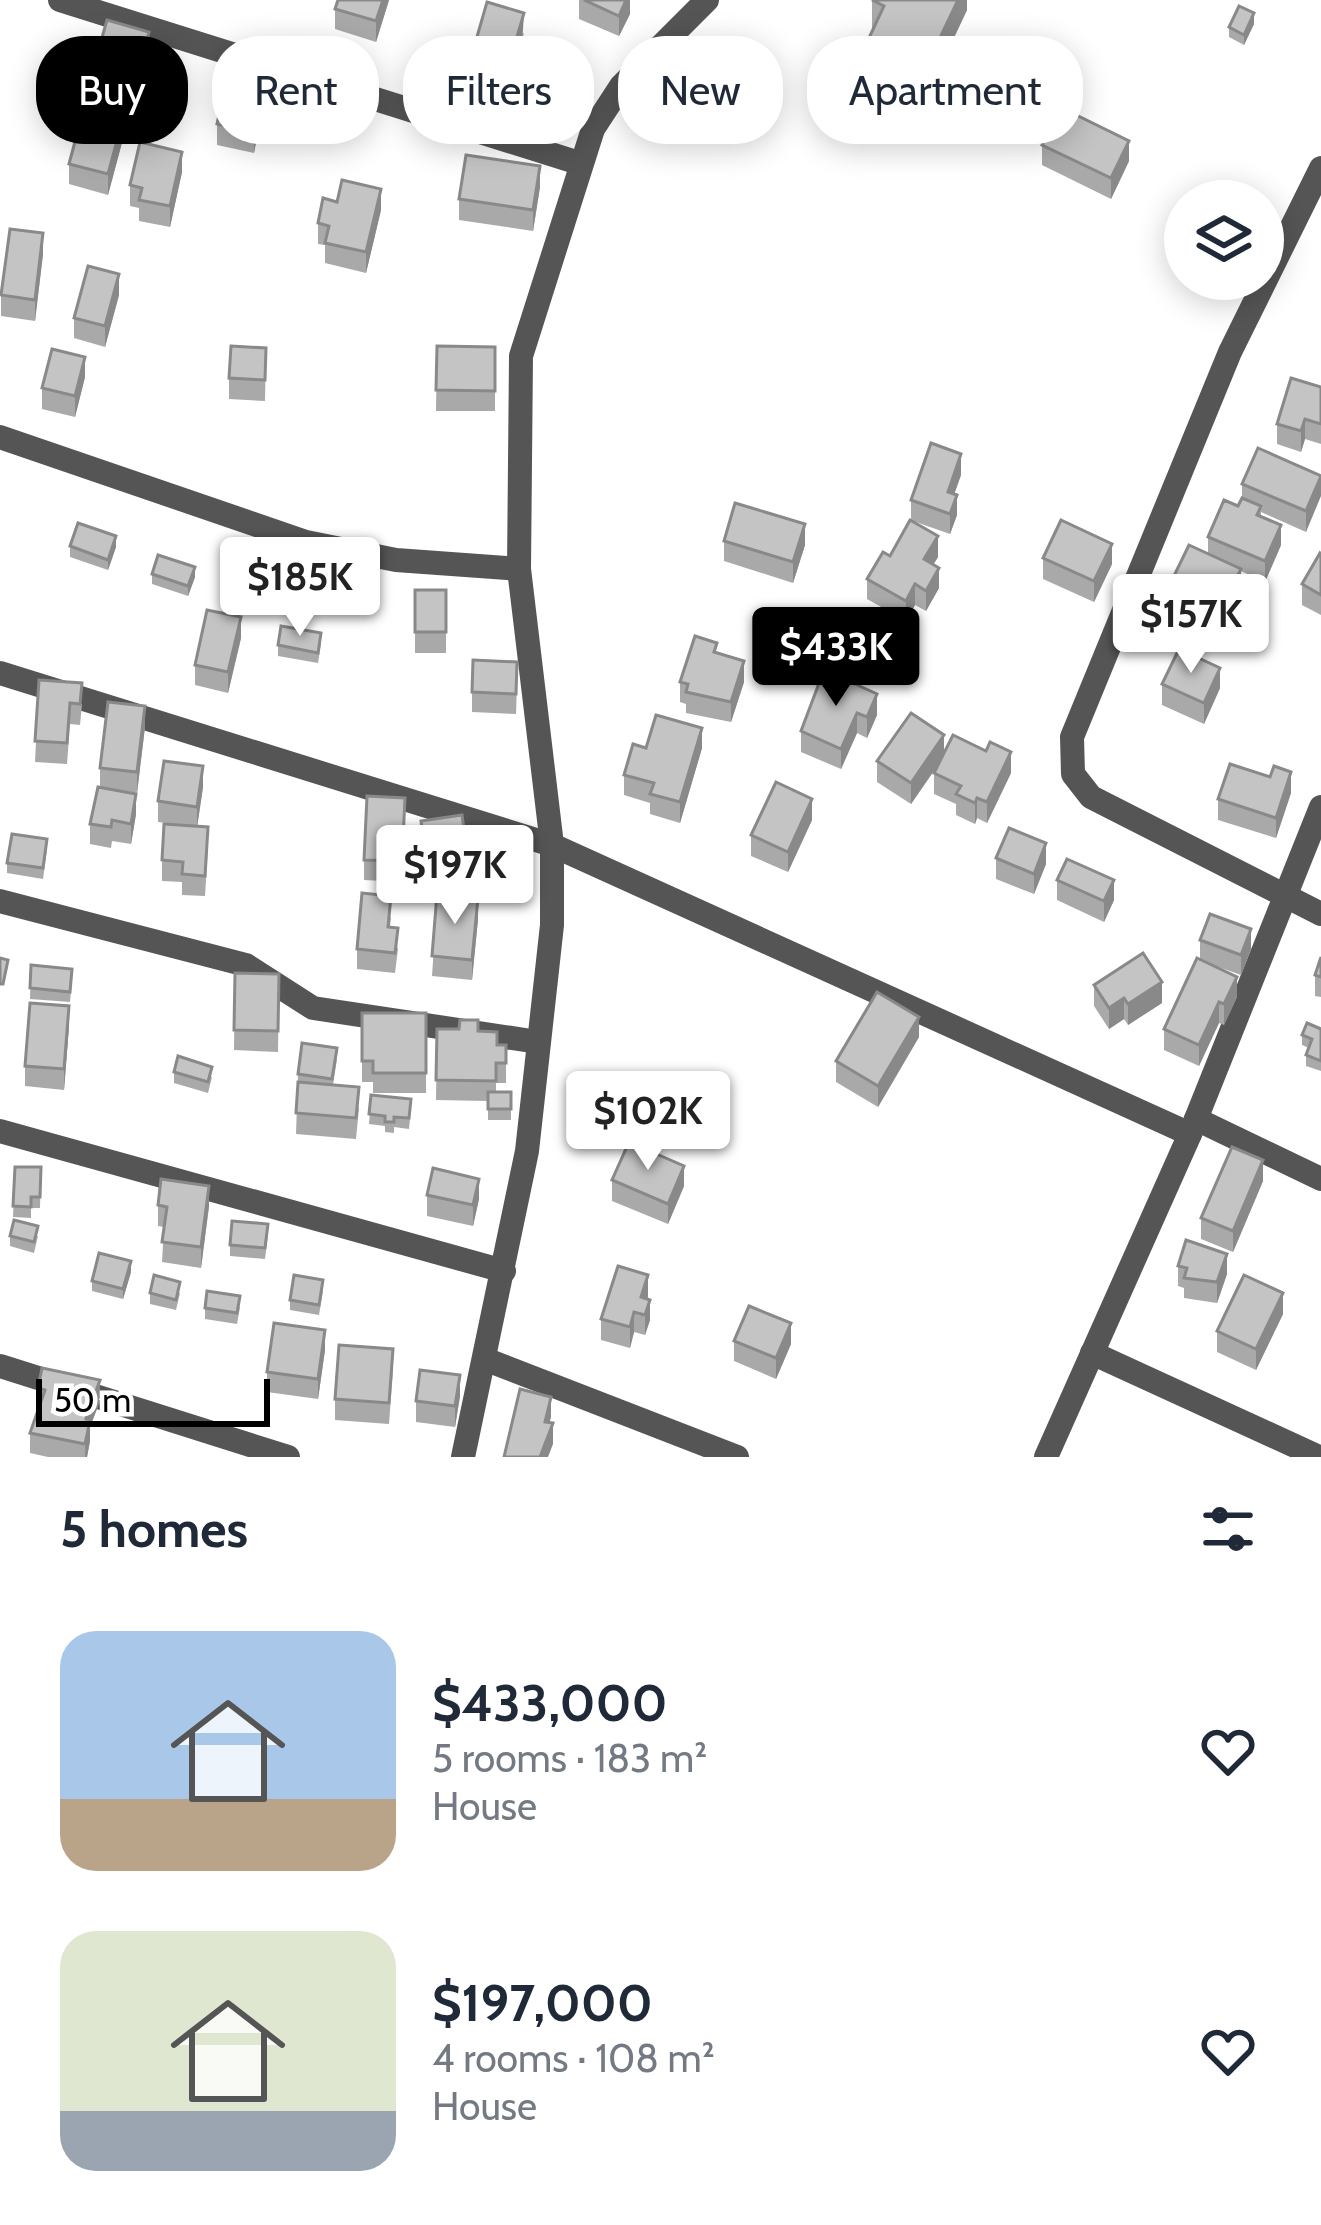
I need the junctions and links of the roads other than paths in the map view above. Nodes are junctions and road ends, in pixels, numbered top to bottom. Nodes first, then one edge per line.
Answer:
1 (60, 0) edge
2 (707, 0) edge
3 (579, 163) junction
4 (1321, 168) edge
5 (1296, 219) junction
6 (1321, 230) edge
7 (0, 437) edge
8 (519, 568) junction
9 (0, 673) edge
10 (1321, 807) edge
11 (552, 845) junction
12 (1285, 898) junction
13 (0, 901) edge
14 (1321, 914) edge
15 (538, 1042) junction
16 (1193, 1126) junction
17 (0, 1131) edge
18 (1321, 1179) edge
19 (504, 1271) junction
20 (1092, 1353) junction
21 (487, 1360) junction
22 (0, 1366) edge
23 (287, 1457) edge
24 (463, 1457) edge
25 (737, 1457) edge
26 (1046, 1457) edge
27 (1319, 1457) edge

1 - 3 street
2 - 3 street
3 - 8 street
4 - 5 street
5 - 6 street
5 - 12 street
7 - 8 street
8 - 11 street
9 - 11 street
10 - 12 street
11 - 15 street
11 - 16 street
12 - 14 street
12 - 16 street
13 - 15 street
15 - 19 street
16 - 18 street
16 - 20 street
17 - 19 street
19 - 21 street
20 - 26 street
20 - 27 street
21 - 24 street
21 - 25 street
22 - 23 street

